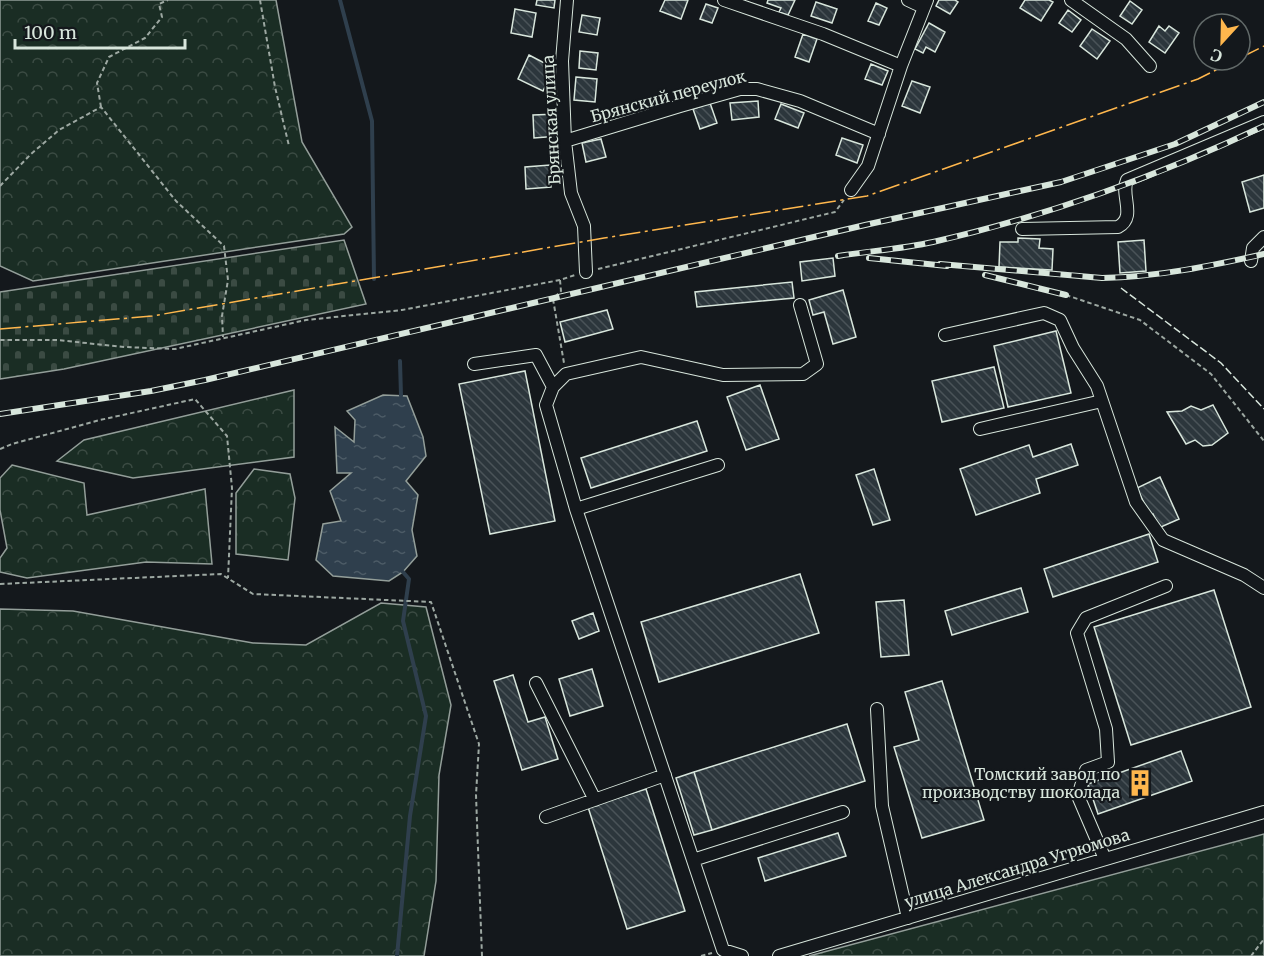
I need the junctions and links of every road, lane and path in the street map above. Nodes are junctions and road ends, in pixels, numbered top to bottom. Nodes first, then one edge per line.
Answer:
1 (168, 0) edge
2 (260, 0) edge
3 (567, 0) edge
4 (724, 0) edge
5 (908, 0) edge
6 (1071, 0) edge
7 (925, 3) edge
8 (901, 66) junction
9 (1150, 66) dead end
10 (101, 107) junction
11 (1264, 122) edge
12 (879, 134) junction
13 (565, 141) junction
14 (289, 146) dead end
15 (0, 186) edge
16 (851, 190) joint
17 (1022, 229) dead end
18 (1264, 237) edge
19 (1251, 261) dead end
20 (586, 272) junction
21 (560, 280) junction
22 (1066, 295) dead end
23 (800, 305) dead end
24 (945, 335) dead end
25 (223, 337) junction
26 (0, 340) edge
27 (562, 349) dead end
28 (474, 364) dead end
29 (553, 387) junction
30 (1102, 401) junction
31 (980, 429) dead end
32 (1264, 441) edge
33 (0, 449) edge
34 (718, 465) dead end
35 (576, 509) junction
36 (228, 578) junction
37 (0, 584) edge
38 (1167, 586) dead end
39 (1264, 588) edge
40 (536, 683) dead end
41 (877, 708) dead end
42 (665, 775) junction
43 (595, 800) junction
44 (843, 812) dead end
45 (1264, 812) edge
46 (546, 817) dead end
47 (1105, 859) junction
48 (693, 860) junction
49 (908, 918) junction
50 (1264, 939) edge
51 (482, 956) edge
52 (742, 956) edge
53 (779, 956) edge
54 (1251, 956) edge

1 - 10 path
2 - 14 path
3 - 13 street, Брянская улица
4 - 8 street
5 - 7 street
6 - 9 street
7 - 8 street
8 - 12 street
10 - 15 path
10 - 25 path
11 - 17 street
12 - 13 street, Брянский переулок
12 - 16 street
13 - 20 street, Брянская улица
16 - 20 path
18 - 19 street
20 - 21 path
21 - 25 path
21 - 27 path
22 - 32 path
23 - 29 street
24 - 30 street
25 - 26 path
28 - 29 street
29 - 35 street
30 - 31 street
30 - 39 street
33 - 36 path
34 - 35 street
35 - 42 street
36 - 37 path
36 - 51 path
38 - 47 street
40 - 43 street
41 - 49 street
42 - 43 street
42 - 48 street
43 - 46 street
44 - 48 street
45 - 47 street, улица Александра Угрюмова
47 - 49 street, улица Александра Угрюмова
48 - 52 street
49 - 53 street, улица Александра Угрюмова
50 - 54 path

